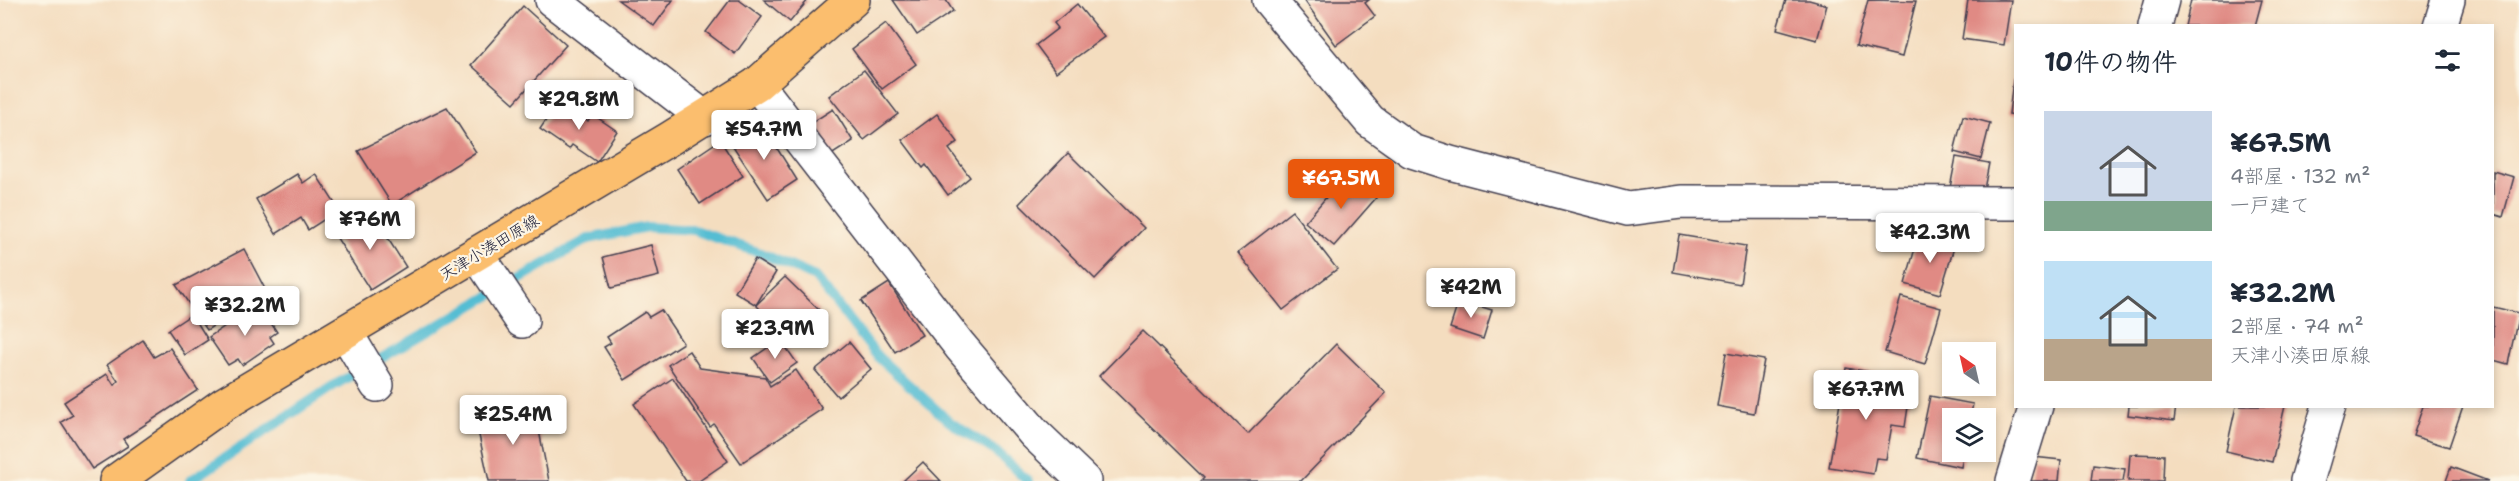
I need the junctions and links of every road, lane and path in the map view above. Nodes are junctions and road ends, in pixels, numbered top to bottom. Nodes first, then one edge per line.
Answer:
1 (552, 0) edge
2 (853, 0) edge
3 (1269, 0) edge
4 (2162, 0) edge
5 (2448, 0) edge
6 (2156, 24) edge
7 (2441, 24) edge
8 (757, 84) junction
9 (705, 118) junction
10 (2014, 203) edge
11 (485, 266) junction
12 (522, 321) dead end
13 (351, 341) junction
14 (377, 385) dead end
15 (2035, 408) edge
16 (2328, 408) edge
17 (116, 481) edge
18 (1084, 481) edge
19 (2013, 481) edge
20 (2307, 481) edge

1 - 9 street
2 - 8 main road, 天津小湊田原線
3 - 10 street
4 - 6 street
5 - 7 street
8 - 9 main road, 天津小湊田原線
8 - 18 street
9 - 11 main road, 天津小湊田原線
11 - 12 street
11 - 13 main road, 天津小湊田原線
13 - 14 street
13 - 17 main road, 天津小湊田原線
15 - 19 street
16 - 20 street

